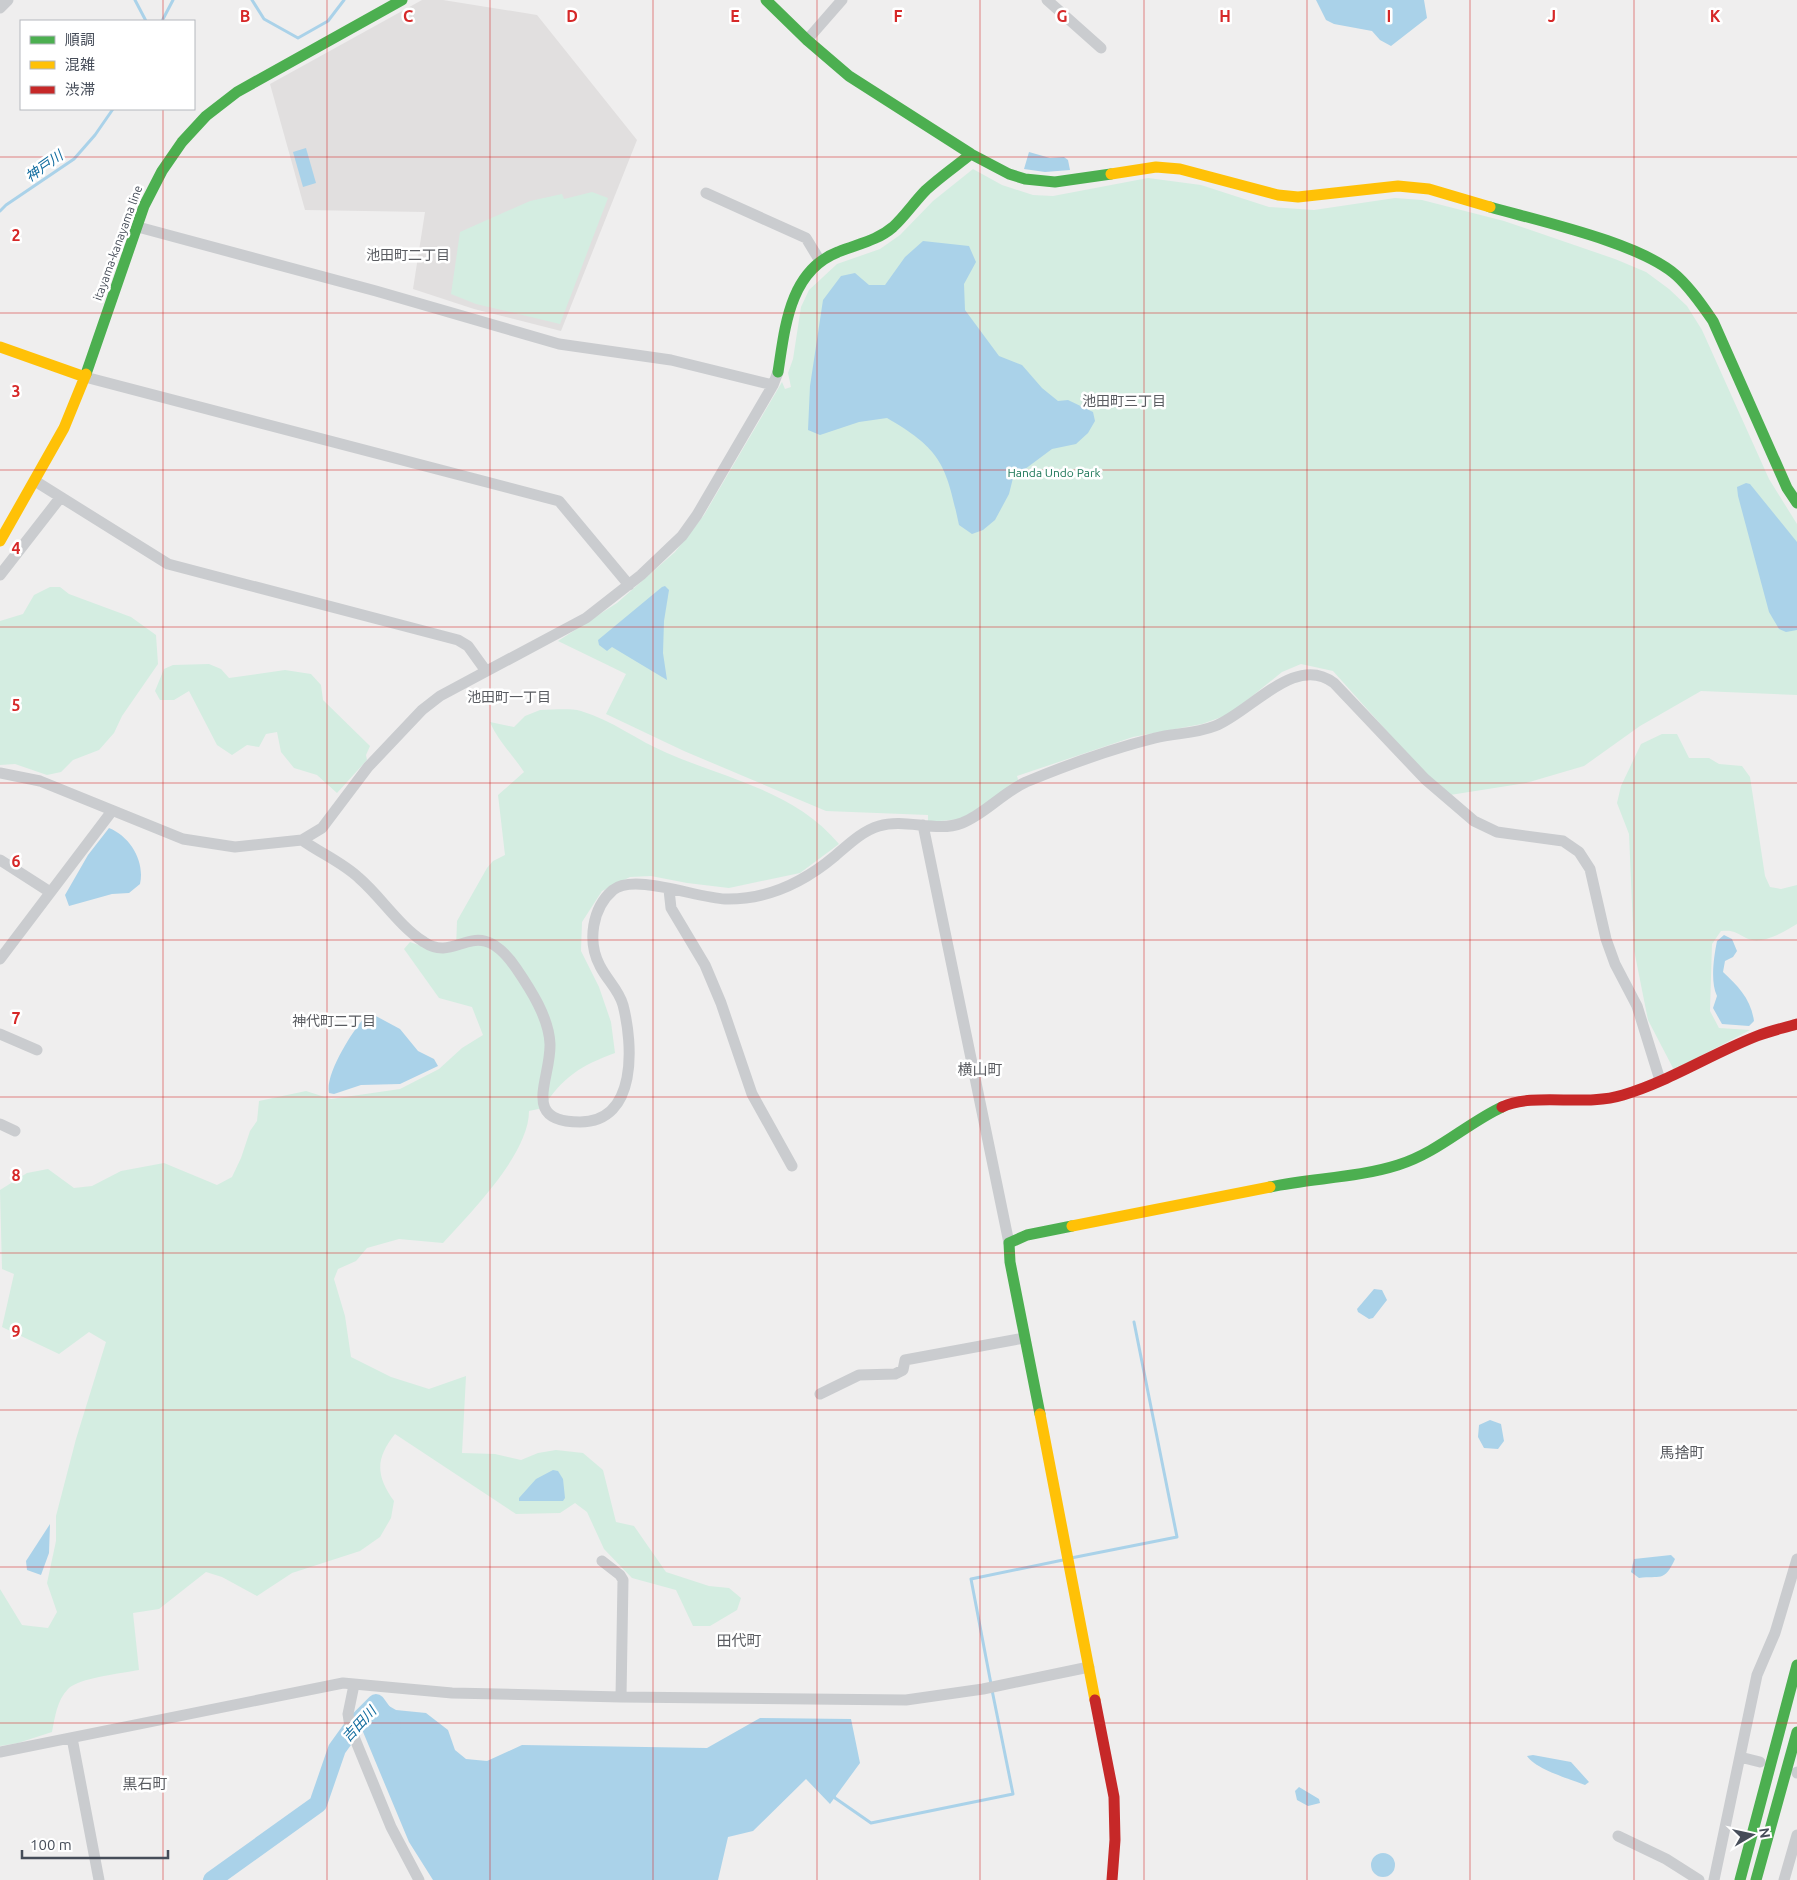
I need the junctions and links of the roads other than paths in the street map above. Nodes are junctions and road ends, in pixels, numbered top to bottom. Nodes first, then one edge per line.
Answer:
1 (8, 0) edge
2 (402, 0) edge
3 (766, 0) edge
4 (842, 0) edge
5 (1047, 0) edge
6 (0, 8) edge
7 (806, 40) junction
8 (1101, 48) dead end
9 (971, 154) junction
10 (706, 193) dead end
11 (138, 227) junction
12 (820, 261) junction
13 (0, 347) edge
14 (778, 372) joint
15 (85, 377) junction
16 (773, 385) junction
17 (35, 481) junction
18 (60, 498) junction
19 (1797, 503) edge
20 (0, 541) edge
21 (0, 575) edge
22 (628, 585) junction
23 (486, 671) junction
24 (0, 773) edge
25 (112, 811) junction
26 (923, 825) junction
27 (302, 840) junction
28 (0, 860) edge
29 (669, 890) junction
30 (50, 892) junction
31 (0, 959) edge
32 (1797, 1024) edge
33 (0, 1034) edge
34 (37, 1050) dead end
35 (1660, 1080) junction
36 (0, 1124) edge
37 (15, 1131) dead end
38 (792, 1166) dead end
39 (1009, 1243) junction
40 (1024, 1338) junction
41 (820, 1394) dead end
42 (1797, 1559) edge
43 (602, 1561) dead end
44 (1797, 1665) edge
45 (1089, 1667) junction
46 (354, 1685) junction
47 (621, 1698) junction
48 (1797, 1732) edge
49 (72, 1738) junction
50 (0, 1752) edge
51 (1740, 1756) junction
52 (1760, 1762) dead end
53 (1797, 1835) edge
54 (1618, 1836) dead end
55 (1785, 1878) edge
56 (1797, 1879) edge
57 (99, 1880) edge
58 (419, 1880) edge
59 (1112, 1880) edge
60 (1698, 1880) edge
61 (1714, 1880) edge
62 (1740, 1880) edge
63 (1756, 1880) edge

1 - 6 street
2 - 11 main road, itayama-kanayama line
3 - 7 main road
4 - 7 street
5 - 8 street
7 - 9 main road
9 - 12 main road
9 - 19 main road
10 - 12 street
11 - 15 main road, itayama-kanayama line
11 - 16 street
12 - 14 main road
13 - 15 main road
14 - 16 street
15 - 17 main road, itayama-kanayama line
15 - 22 street
16 - 22 street
17 - 18 street
17 - 20 main road, itayama-kanayama line
18 - 21 street
18 - 23 street
22 - 23 street
23 - 27 street
24 - 25 street
25 - 27 street
25 - 30 street
26 - 29 street
26 - 35 street
26 - 39 street
27 - 29 street
28 - 30 street
29 - 38 street
30 - 31 street
32 - 35 main road
33 - 34 street
35 - 39 main road
36 - 37 street
39 - 40 main road
40 - 41 street
40 - 45 main road
42 - 51 street
43 - 47 street
44 - 62 main road
45 - 47 street
45 - 59 main road
46 - 47 street
46 - 49 street
46 - 58 street
48 - 63 main road
49 - 50 street
49 - 57 street
51 - 52 street
51 - 61 street
53 - 55 street
54 - 60 street
55 - 56 street

